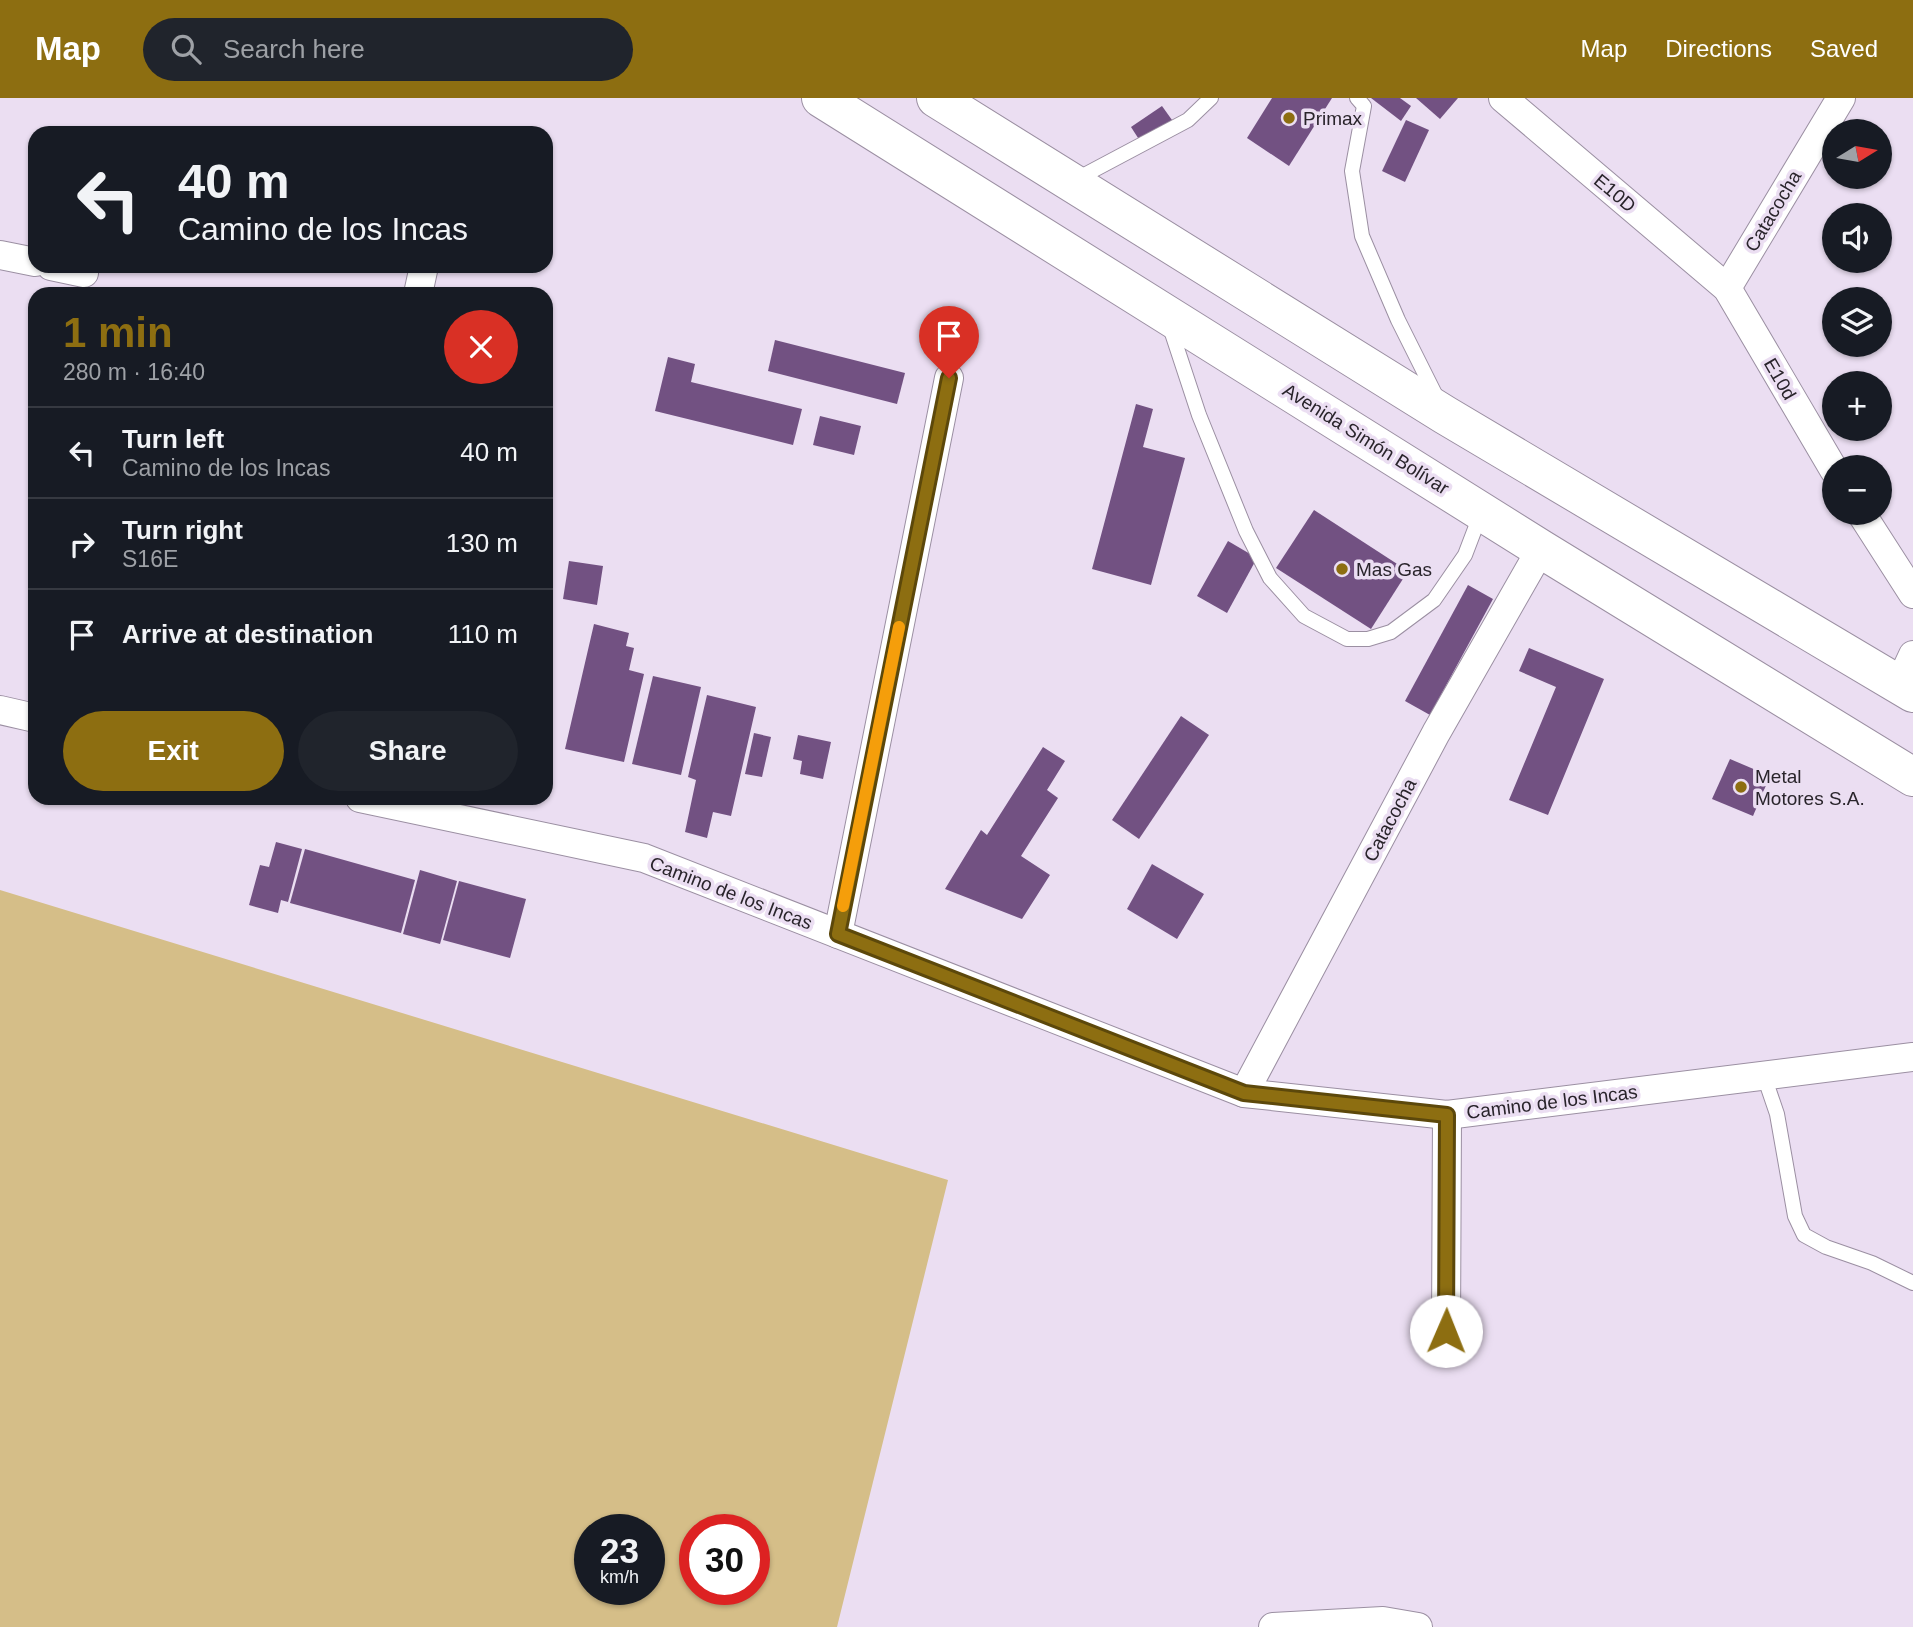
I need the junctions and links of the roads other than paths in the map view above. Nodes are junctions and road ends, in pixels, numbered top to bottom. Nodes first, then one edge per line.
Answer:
1 (821, 98) edge
2 (936, 98) edge
3 (1211, 98) edge
4 (1357, 98) edge
5 (1503, 98) edge
6 (1841, 98) edge
7 (1072, 181) junction
8 (0, 255) edge
9 (28, 261) edge
10 (1727, 288) junction
11 (1165, 313) junction
12 (949, 378) dead end
13 (1445, 415) junction
14 (1825, 455) edge
15 (1482, 512) junction
16 (1869, 525) edge
17 (1541, 549) junction
18 (1913, 594) edge
19 (1908, 677) edge
20 (0, 710) edge
21 (28, 717) edge
22 (1913, 777) edge
23 (393, 805) edge
24 (838, 934) junction
25 (1913, 1057) edge
26 (1764, 1076) junction
27 (1244, 1093) junction
28 (1447, 1115) junction
29 (1913, 1283) edge
30 (1446, 1331) dead end
31 (1273, 1627) edge
32 (1418, 1627) edge

1 - 11 highway, Avenida Simón Bolívar
2 - 7 highway
3 - 7 lane
4 - 13 lane
5 - 10 street, E10D
6 - 10 street, Catacocha
7 - 13 highway
8 - 9 street
10 - 14 street, E10d
11 - 15 highway, Avenida Simón Bolívar
11 - 15 lane
12 - 24 street
13 - 19 highway
15 - 17 highway, Avenida Simón Bolívar
16 - 18 street
17 - 22 highway, Avenida Simón Bolívar
17 - 27 street, Catacocha
20 - 21 street
23 - 24 street, Camino de los Incas
24 - 27 street, Camino de los Incas
25 - 26 street, Camino de los Incas
26 - 28 street, Camino de los Incas
26 - 29 lane
27 - 28 street, Camino de los Incas
28 - 30 street
31 - 32 street

